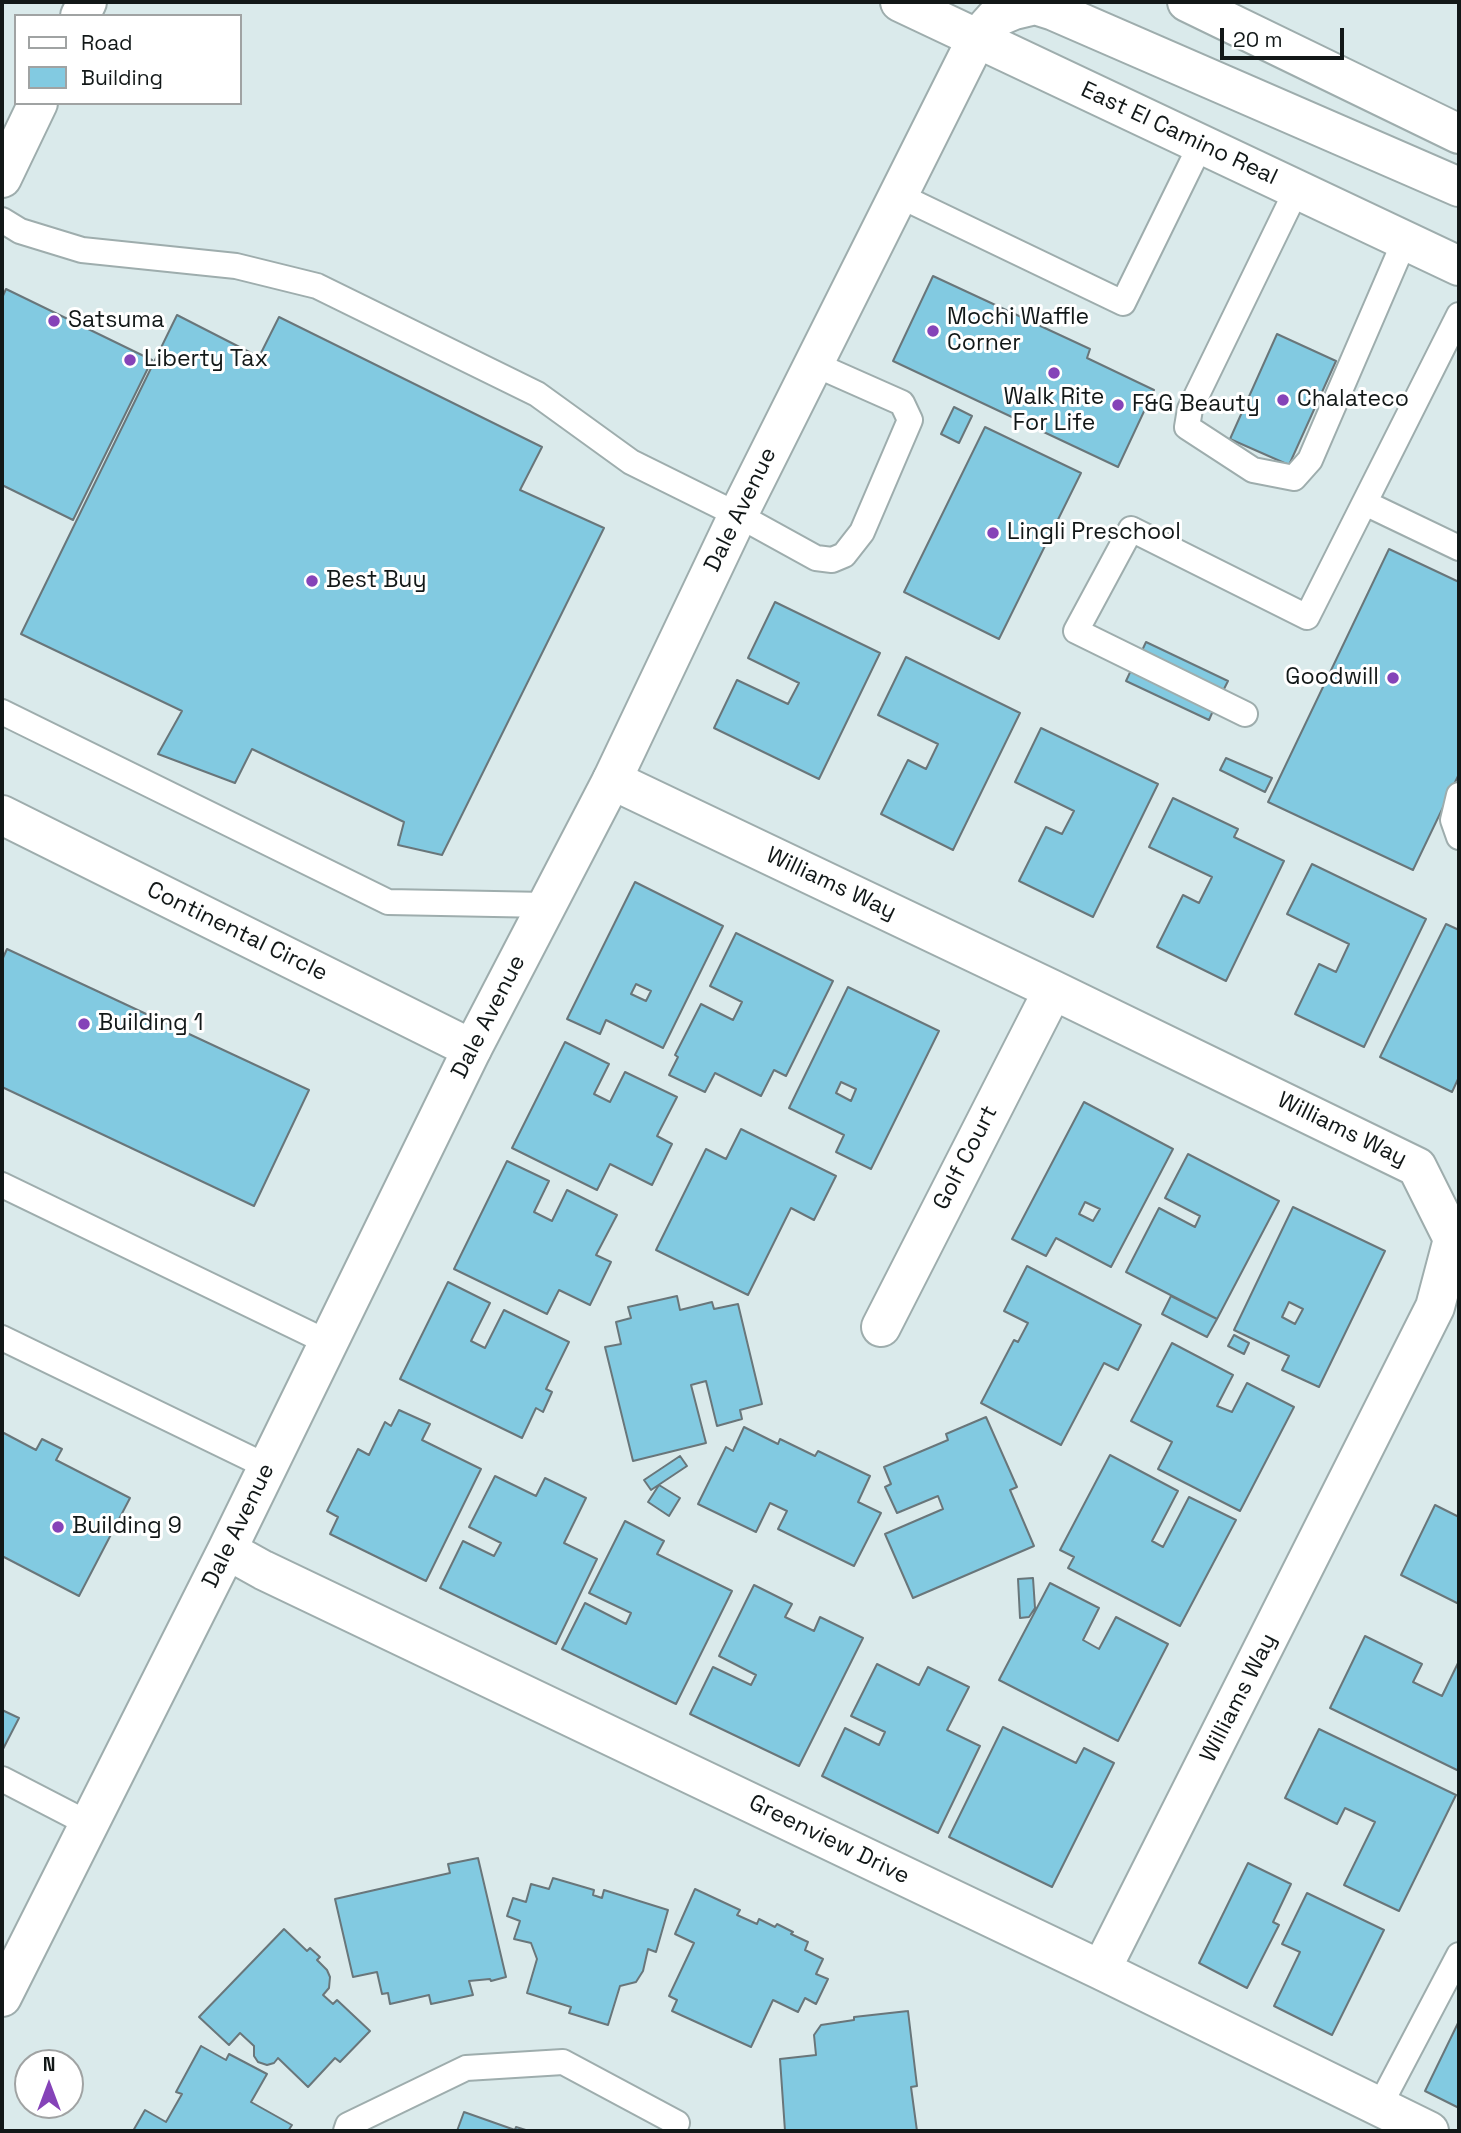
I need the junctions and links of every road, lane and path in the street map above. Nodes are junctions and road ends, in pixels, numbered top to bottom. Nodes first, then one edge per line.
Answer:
1 (900, 2) edge
2 (1187, 2) edge
3 (976, 38) junction
4 (37, 105) edge
5 (1459, 134) edge
6 (1201, 144) junction
7 (2, 178) edge
8 (1459, 187) edge
9 (1297, 189) junction
10 (898, 195) junction
11 (2, 220) edge
12 (1405, 240) junction
13 (1459, 266) edge
14 (1459, 315) edge
15 (814, 365) junction
16 (1365, 503) junction
17 (738, 515) junction
18 (1459, 548) edge
19 (2, 712) edge
20 (1245, 714) dead end
21 (612, 780) junction
22 (1459, 795) edge
23 (2, 815) edge
24 (1459, 838) edge
25 (547, 905) junction
26 (1053, 990) junction
27 (472, 1049) junction
28 (2, 1185) edge
29 (881, 1327) dead end
30 (2, 1338) edge
31 (328, 1343) junction
32 (268, 1467) junction
33 (227, 1550) junction
34 (2, 1779) edge
35 (89, 1824) junction
36 (1459, 1955) edge
37 (1101, 1970) junction
38 (2, 1997) edge
39 (1379, 2107) junction
40 (677, 2123) dead end
41 (346, 2131) edge
42 (1429, 2131) edge

1 - 3 street, East El Camino Real
2 - 5 street
3 - 6 street, East El Camino Real
3 - 8 street
3 - 10 street, Dale Avenue
4 - 7 street
6 - 9 street, East El Camino Real
6 - 10 lane
9 - 12 street, East El Camino Real
9 - 12 lane
10 - 15 street, Dale Avenue
11 - 17 lane
12 - 13 street, East El Camino Real
14 - 16 lane
15 - 17 street, Dale Avenue
15 - 17 lane
16 - 18 lane
16 - 20 lane
17 - 21 street, Dale Avenue
19 - 25 lane
21 - 25 street, Dale Avenue
21 - 26 street, Williams Way
22 - 24 lane
23 - 27 street, Continental Circle
25 - 27 street, Dale Avenue
26 - 29 street, Golf Court
26 - 37 street, Williams Way
27 - 31 street, Dale Avenue
28 - 31 lane
30 - 32 lane
31 - 32 street, Dale Avenue
32 - 33 street, Dale Avenue
33 - 35 street, Dale Avenue
33 - 37 street, Greenview Drive
34 - 35 lane
35 - 38 street, Dale Avenue
36 - 39 lane
37 - 39 street, Greenview Drive
39 - 42 street, Greenview Drive
40 - 41 lane

